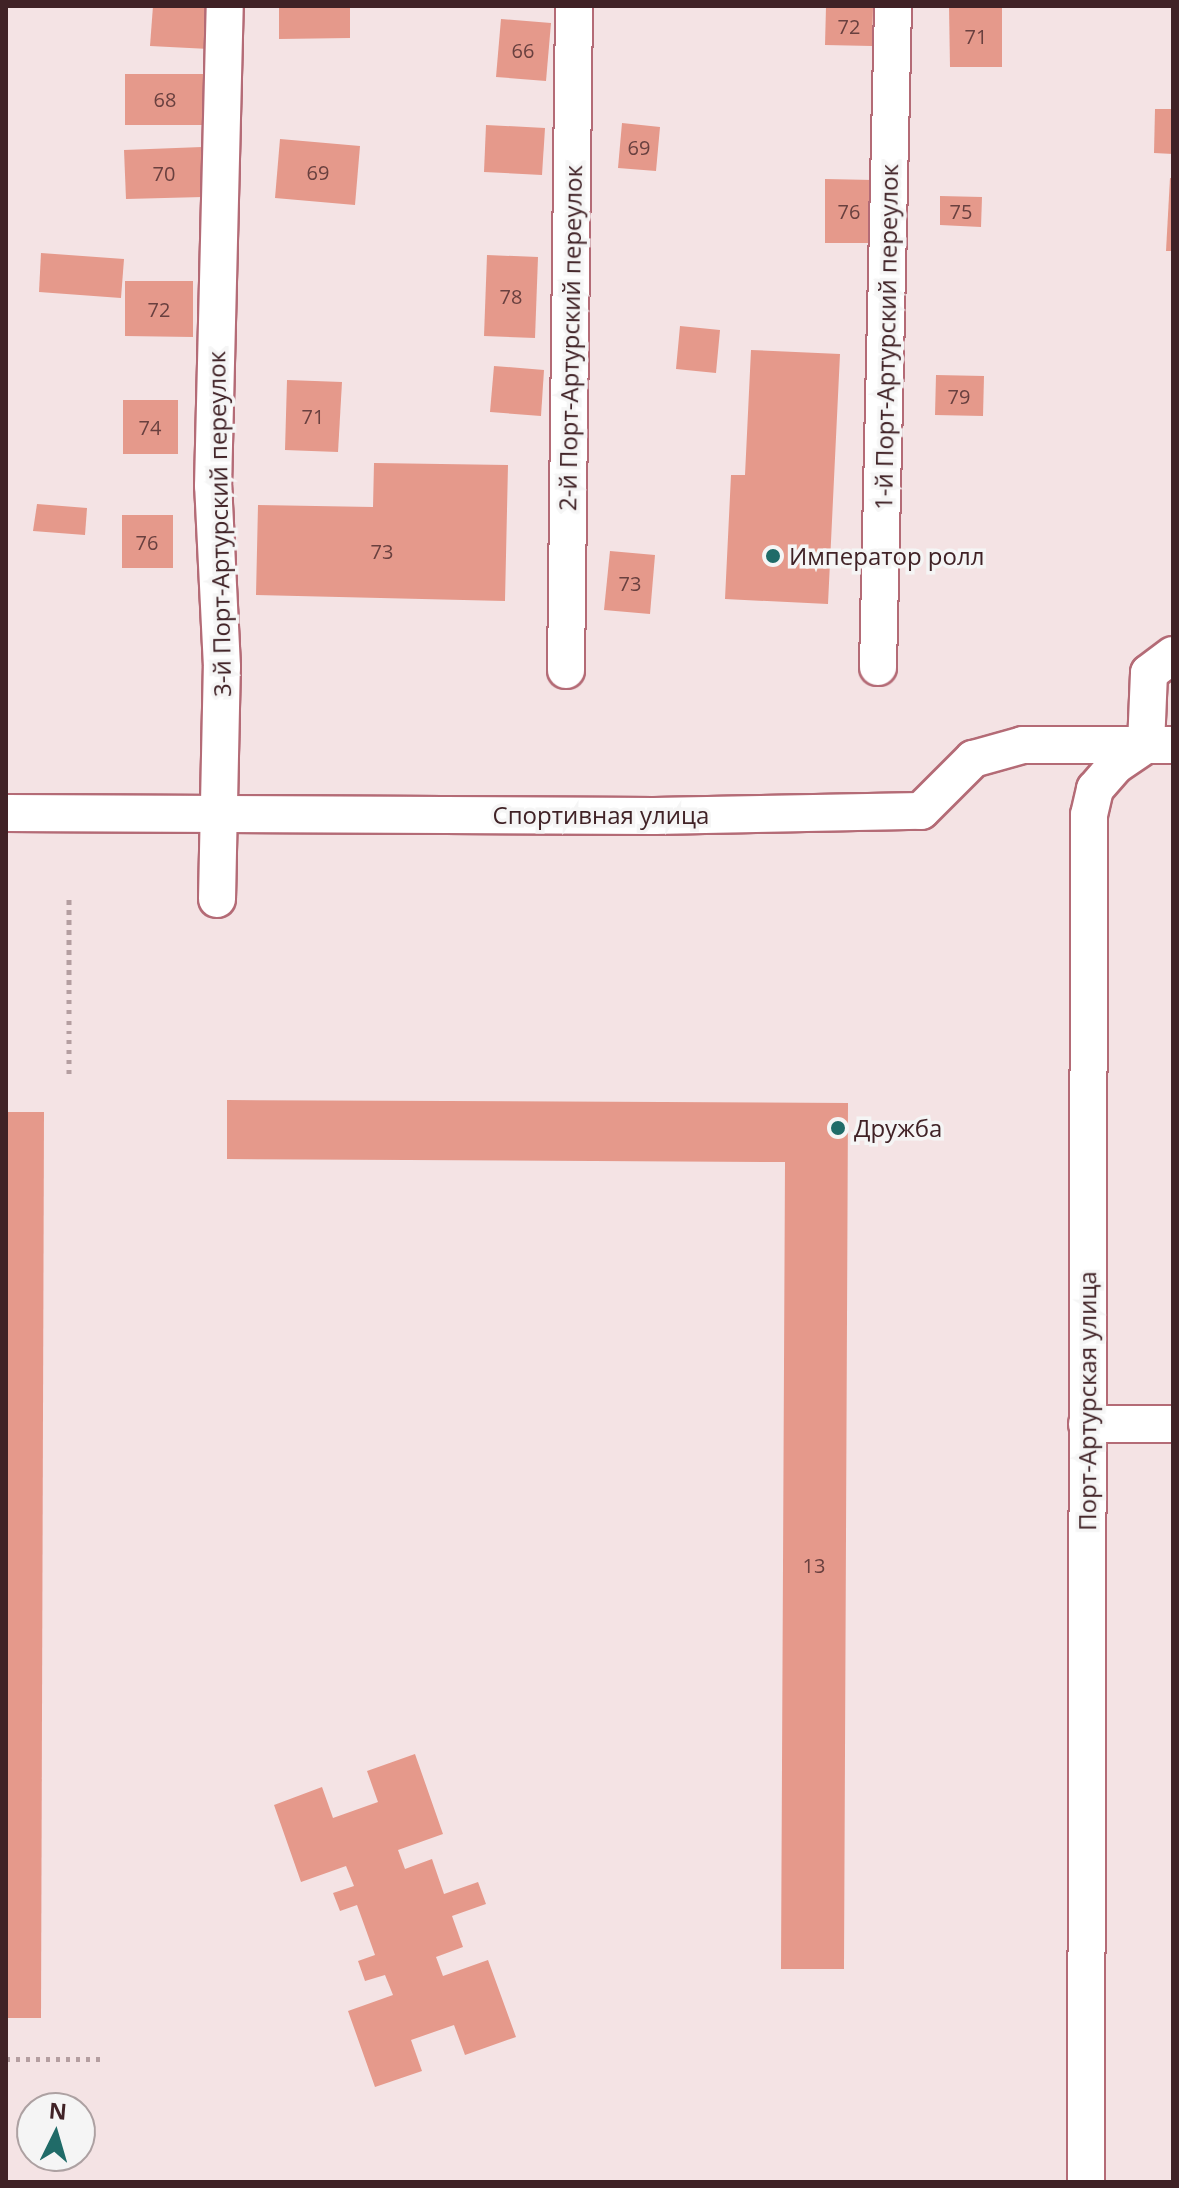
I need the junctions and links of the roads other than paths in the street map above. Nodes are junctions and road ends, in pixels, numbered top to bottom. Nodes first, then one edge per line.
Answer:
1 (225, 6) edge
2 (574, 6) edge
3 (893, 6) edge
4 (1173, 655) edge
5 (878, 667) dead end
6 (566, 670) dead end
7 (1159, 745) edge
8 (6, 813) edge
9 (216, 814) junction
10 (217, 899) dead end
11 (1087, 1424) junction
12 (1173, 1424) edge
13 (1086, 2182) edge

1 - 9 street, 3-й Порт-Артурский переулок
2 - 6 street, 2-й Порт-Артурский переулок
3 - 5 street, 1-й Порт-Артурский переулок
4 - 7 street
7 - 9 street, Спортивная улица
7 - 11 street, Порт-Артурская улица
8 - 9 street, Спортивная улица
9 - 10 street, 3-й Порт-Артурский переулок
11 - 12 street
11 - 13 street, Порт-Артурская улица

